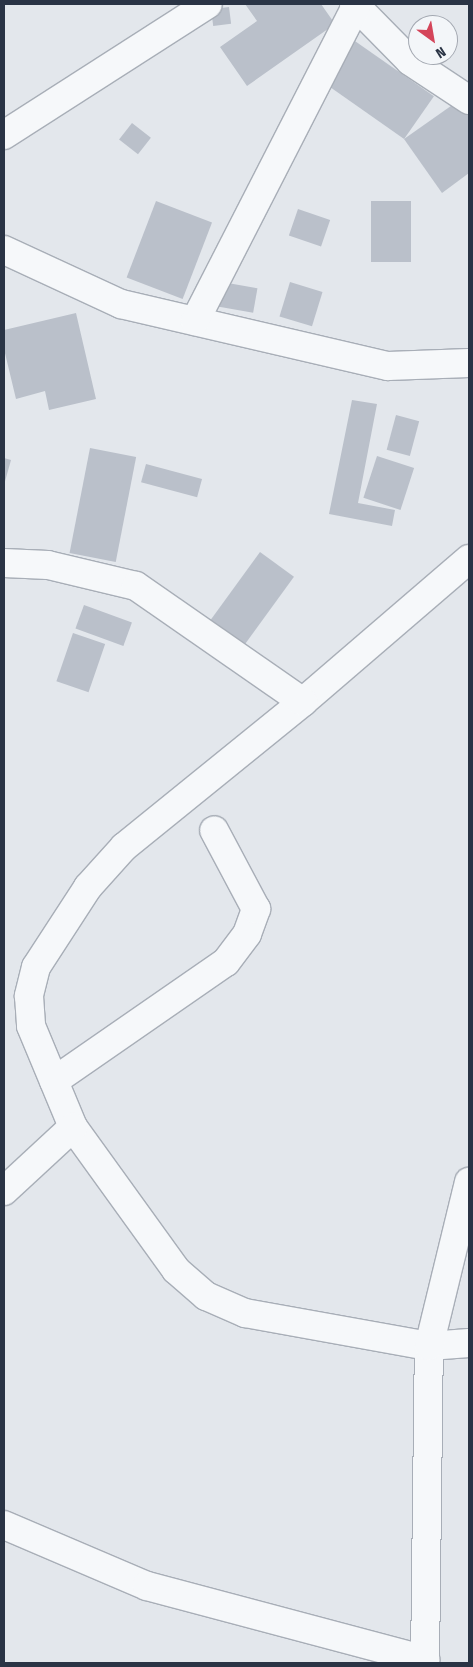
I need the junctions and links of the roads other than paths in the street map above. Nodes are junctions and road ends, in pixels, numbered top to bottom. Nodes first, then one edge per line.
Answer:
1 (208, 4) edge
2 (355, 5) edge
3 (469, 100) edge
4 (4, 136) edge
5 (4, 250) edge
6 (195, 321) junction
7 (469, 363) edge
8 (469, 559) edge
9 (4, 563) edge
10 (304, 702) junction
11 (214, 830) dead end
12 (54, 1081) junction
13 (73, 1127) junction
14 (469, 1182) edge
15 (4, 1191) edge
16 (469, 1343) edge
17 (429, 1346) junction
18 (4, 1525) edge
19 (425, 1662) edge

1 - 4 street
2 - 3 street
2 - 6 street
5 - 6 street
6 - 7 street
8 - 10 street
9 - 10 street
10 - 12 street
11 - 12 street
12 - 13 street
13 - 15 street
13 - 17 street
14 - 17 street
16 - 17 street
17 - 19 street
18 - 19 street

